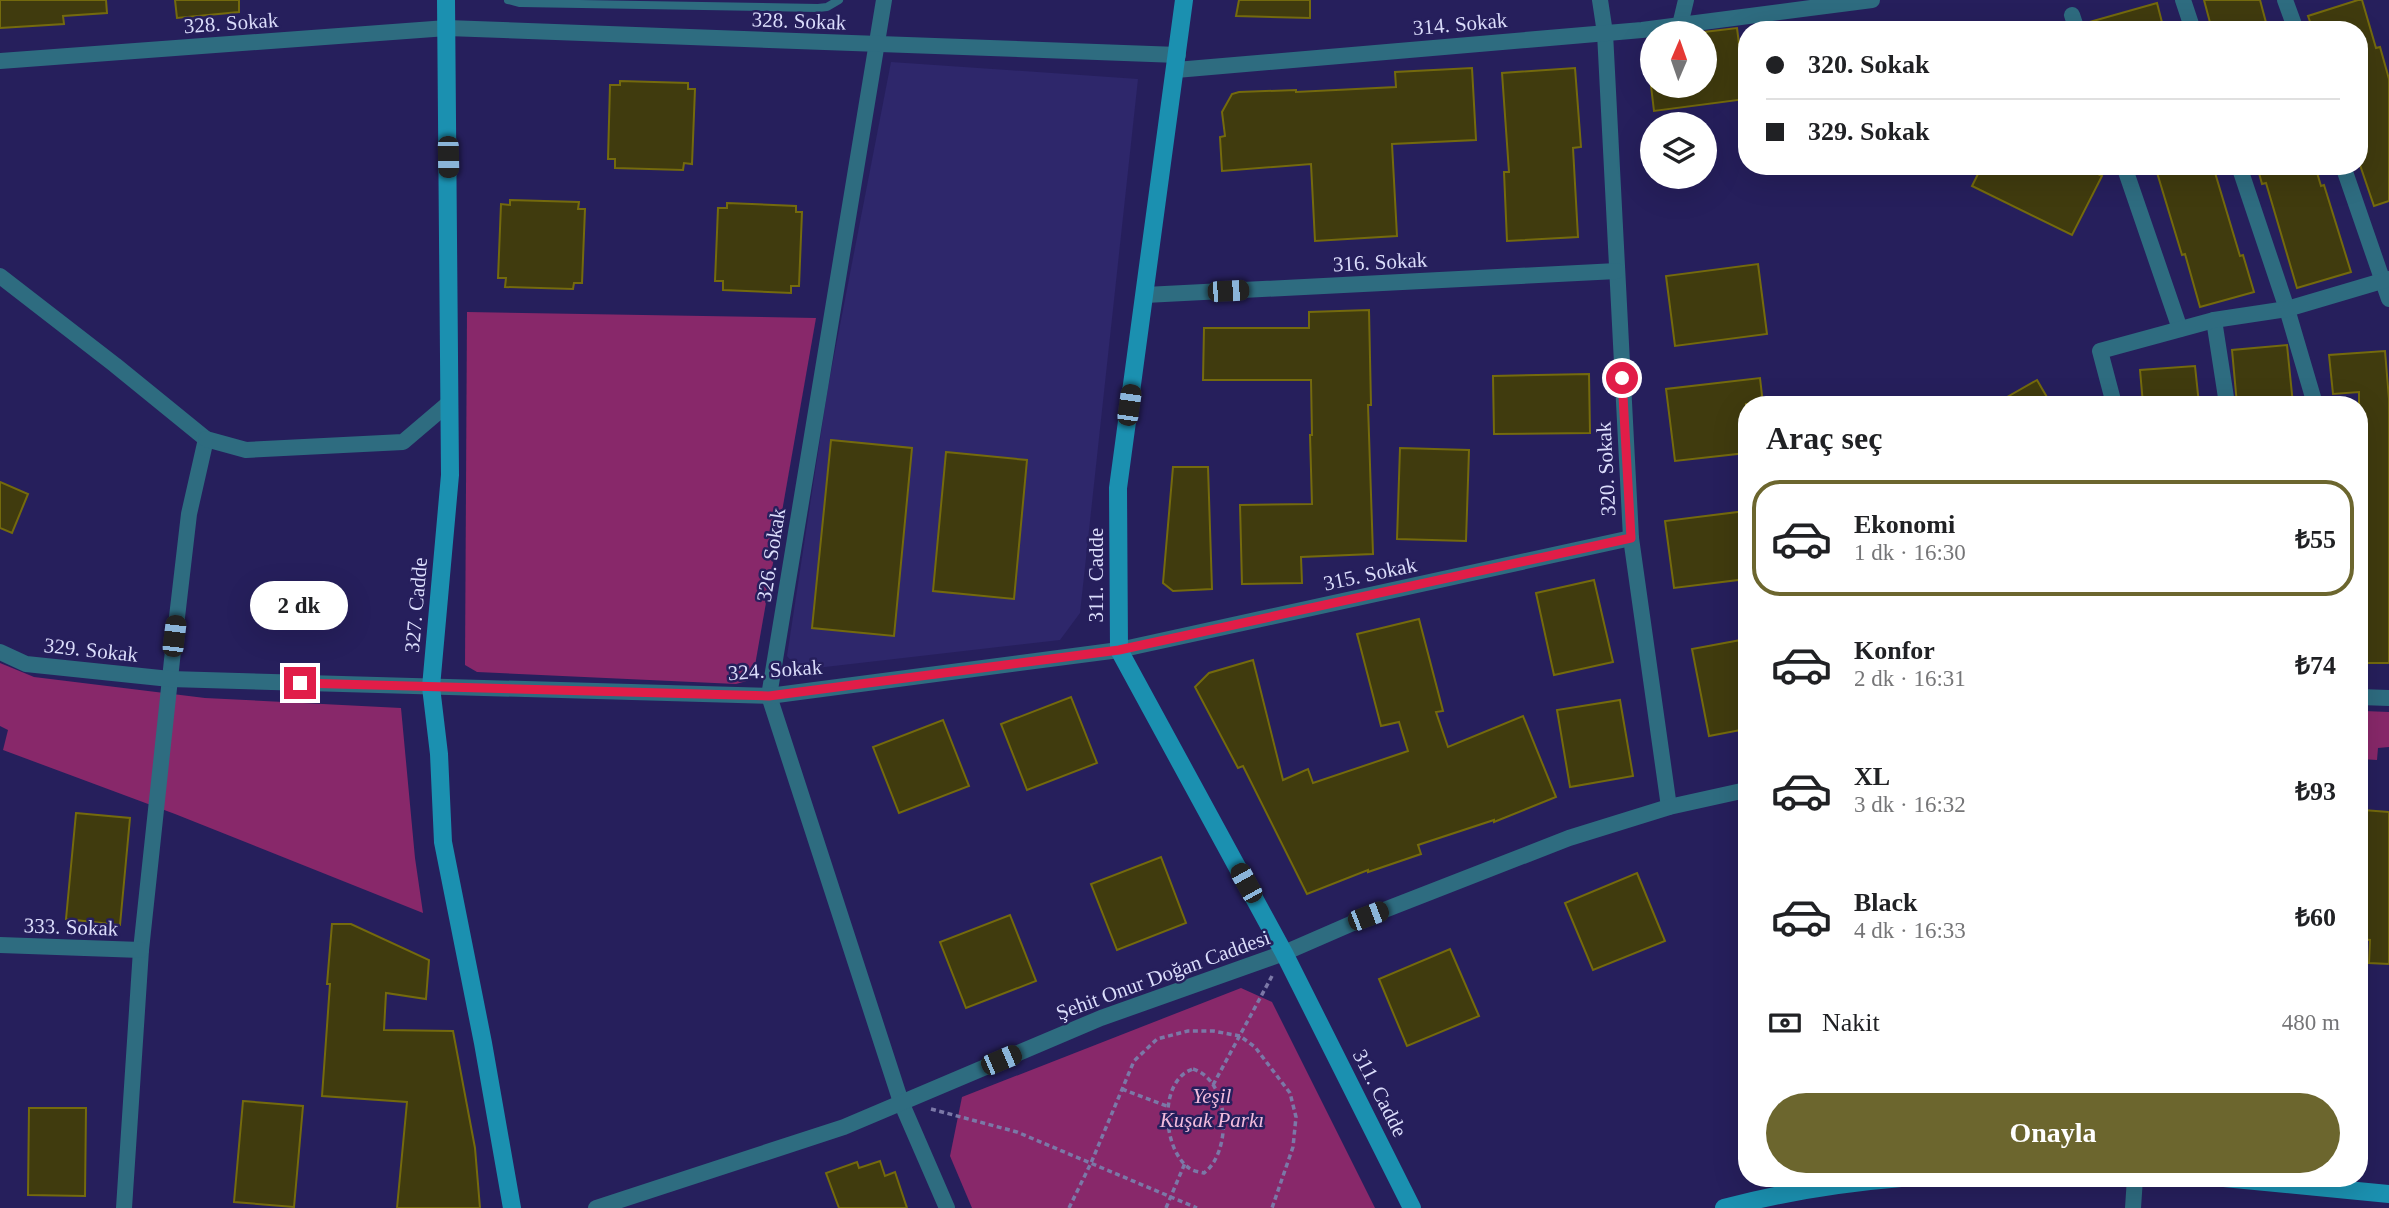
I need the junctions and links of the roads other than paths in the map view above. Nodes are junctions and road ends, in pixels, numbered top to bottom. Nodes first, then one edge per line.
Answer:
1 (446, 0) edge
2 (508, 0) edge
3 (839, 0) edge
4 (884, 0) edge
5 (1184, 0) edge
6 (1600, 0) edge
7 (1686, 0) edge
8 (1872, 0) edge
9 (2183, 0) edge
10 (2285, 0) edge
11 (596, 2) edge
12 (736, 3) edge
13 (1681, 21) edge
14 (1711, 21) edge
15 (2190, 21) edge
16 (2293, 21) edge
17 (447, 28) junction
18 (1640, 29) edge
19 (1605, 33) junction
20 (877, 44) junction
21 (0, 61) edge
22 (1177, 62) junction
23 (2127, 175) edge
24 (2242, 175) edge
25 (2346, 175) edge
26 (1617, 271) junction
27 (0, 276) edge
28 (2386, 280) edge
29 (1145, 295) junction
30 (2389, 299) edge
31 (2287, 309) junction
32 (2214, 320) junction
33 (2180, 329) junction
34 (2111, 396) edge
35 (2226, 396) edge
36 (2313, 396) edge
37 (450, 402) junction
38 (206, 439) junction
39 (1631, 538) junction
40 (1119, 650) junction
41 (0, 652) edge
42 (170, 679) junction
43 (431, 687) junction
44 (769, 696) junction
45 (2368, 697) edge
46 (2389, 698) edge
47 (1738, 792) edge
48 (1669, 807) junction
49 (0, 945) edge
50 (141, 950) junction
51 (1284, 953) junction
52 (901, 1102) junction
53 (1822, 1187) edge
54 (2134, 1187) edge
55 (2317, 1187) edge
56 (2389, 1194) edge
57 (124, 1208) edge
58 (512, 1208) edge
59 (596, 1208) edge
60 (947, 1208) edge
61 (1412, 1208) edge
62 (1724, 1208) edge
63 (2133, 1208) edge

1 - 17 street, 327. Cadde
2 - 11 lane
3 - 12 lane
4 - 20 street, 326. Sokak
5 - 22 street, 311. Cadde
6 - 19 street, 320. Sokak
7 - 13 street
8 - 14 street, 314. Sokak
9 - 15 street
10 - 16 street
11 - 12 lane
17 - 20 street, 328. Sokak
17 - 21 street, 328. Sokak
17 - 37 street, 327. Cadde
18 - 19 street, 314. Sokak
19 - 22 street, 314. Sokak
19 - 26 street, 320. Sokak
20 - 22 street, 328. Sokak
20 - 44 street, 326. Sokak
22 - 29 street, 311. Cadde
23 - 33 street
24 - 31 street
25 - 28 street
26 - 29 street, 316. Sokak
26 - 39 street, 320. Sokak
27 - 38 street
28 - 30 street
28 - 31 street
29 - 40 street, 311. Cadde
31 - 32 street
31 - 36 street
32 - 33 street
32 - 35 street
33 - 34 street
37 - 38 street
37 - 43 street, 327. Cadde
38 - 42 street
39 - 40 street, 315. Sokak
39 - 48 street, 320. Sokak
40 - 44 street, 324. Sokak
40 - 51 street, 311. Cadde
41 - 42 street, 329. Sokak
42 - 43 street, 329. Sokak
42 - 50 street
43 - 44 street, 324. Sokak
43 - 58 street, 327. Cadde
44 - 52 street, 326. Sokak
45 - 46 street
47 - 48 street, Şehit Onur Doğan Caddesi
48 - 51 street, Şehit Onur Doğan Caddesi
49 - 50 street, 333. Sokak
50 - 57 street
51 - 52 street, Şehit Onur Doğan Caddesi
51 - 61 street, 311. Cadde
52 - 59 street, Şehit Onur Doğan Caddesi
52 - 60 street, 326. Sokak
53 - 62 street
54 - 63 street
55 - 56 street

